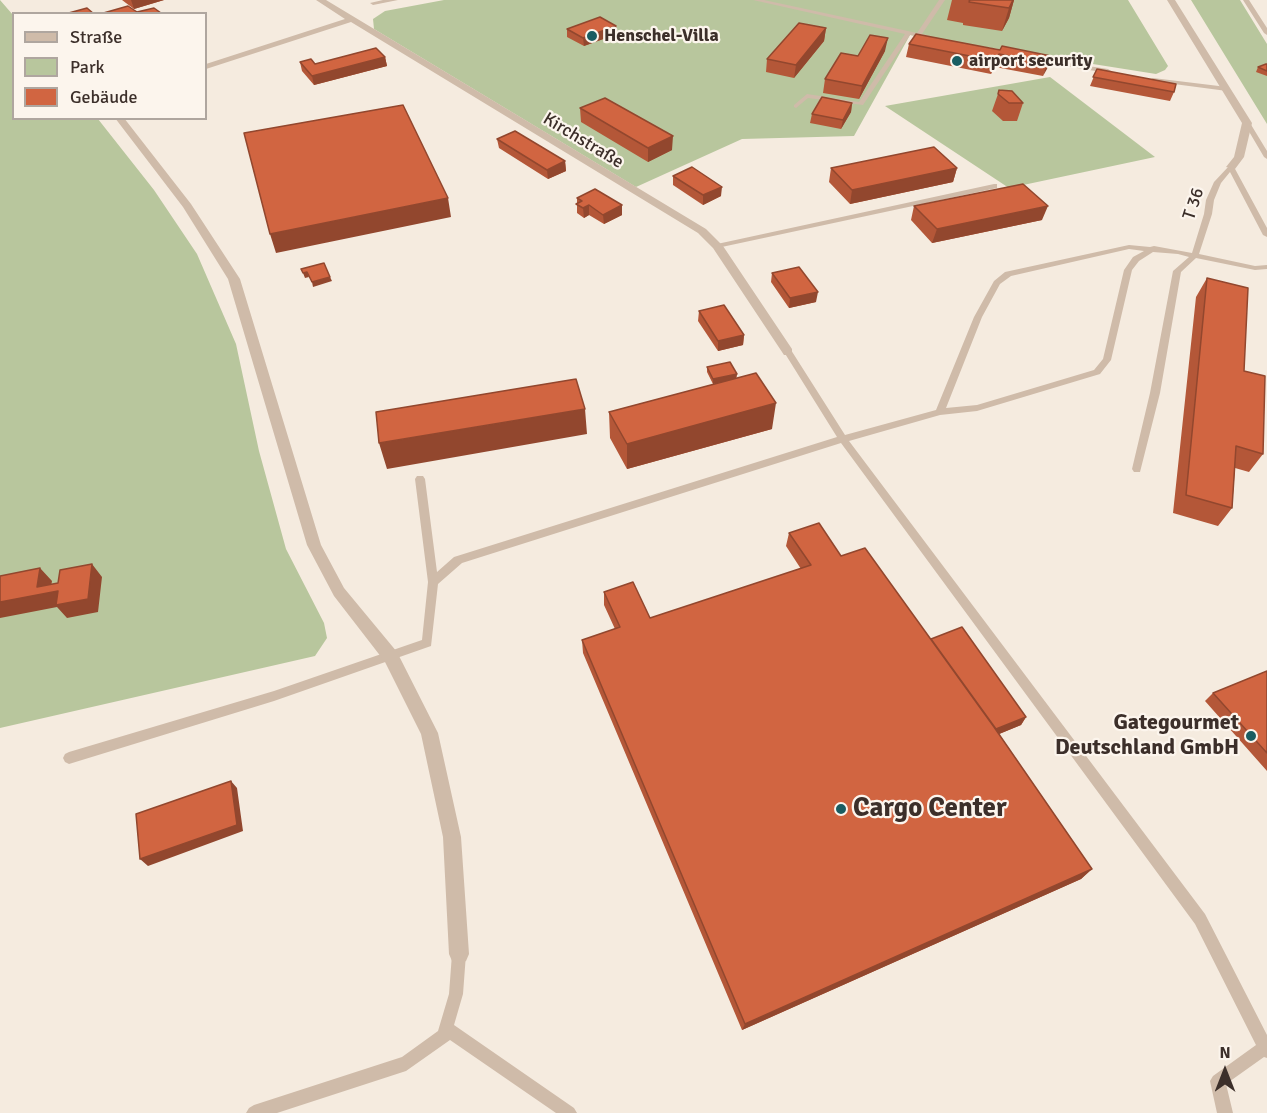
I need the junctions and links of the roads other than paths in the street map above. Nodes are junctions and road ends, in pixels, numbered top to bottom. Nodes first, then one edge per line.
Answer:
1 (320, 0) edge
2 (395, 0) edge
3 (756, 0) edge
4 (942, 0) edge
5 (1171, 0) edge
6 (1246, 0) edge
7 (373, 3) dead end
8 (352, 19) junction
9 (908, 33) junction
10 (1267, 33) edge
11 (918, 35) junction
12 (939, 39) edge
13 (1024, 58) edge
14 (207, 67) edge
15 (1121, 74) edge
16 (1143, 78) edge
17 (1227, 89) junction
18 (796, 106) dead end
19 (120, 120) edge
20 (1247, 123) junction
21 (1264, 146) edge
22 (1267, 157) edge
23 (1232, 167) junction
24 (994, 186) dead end
25 (1267, 235) edge
26 (717, 246) junction
27 (1154, 249) junction
28 (1195, 255) junction
29 (1267, 267) edge
30 (788, 352) joint
31 (940, 412) junction
32 (843, 439) junction
33 (1137, 470) dead end
34 (420, 479) dead end
35 (433, 582) junction
36 (392, 657) junction
37 (69, 758) dead end
38 (459, 954) joint
39 (447, 1029) junction
40 (1266, 1048) edge
41 (254, 1113) edge
42 (569, 1113) edge
43 (1225, 1113) edge

1 - 8 street, Kirchstraße
2 - 7 lane
3 - 9 lane
4 - 11 lane
5 - 17 street
6 - 10 lane
8 - 14 street
8 - 26 street, Kirchstraße
9 - 11 lane
9 - 18 lane
11 - 12 lane
13 - 15 lane
16 - 17 lane
17 - 20 street
19 - 36 street
20 - 21 lane
20 - 23 street
21 - 22 lane
23 - 25 lane
23 - 28 lane, T 36
24 - 26 lane
26 - 30 street, Kirchstraße
27 - 28 lane
27 - 31 lane
27 - 31 lane
28 - 29 lane
28 - 33 lane
30 - 32 lane
31 - 32 lane
32 - 35 lane
32 - 40 lane
34 - 35 lane
35 - 36 lane
36 - 37 lane
36 - 38 street
38 - 39 lane
39 - 41 lane
39 - 42 lane
40 - 43 lane

